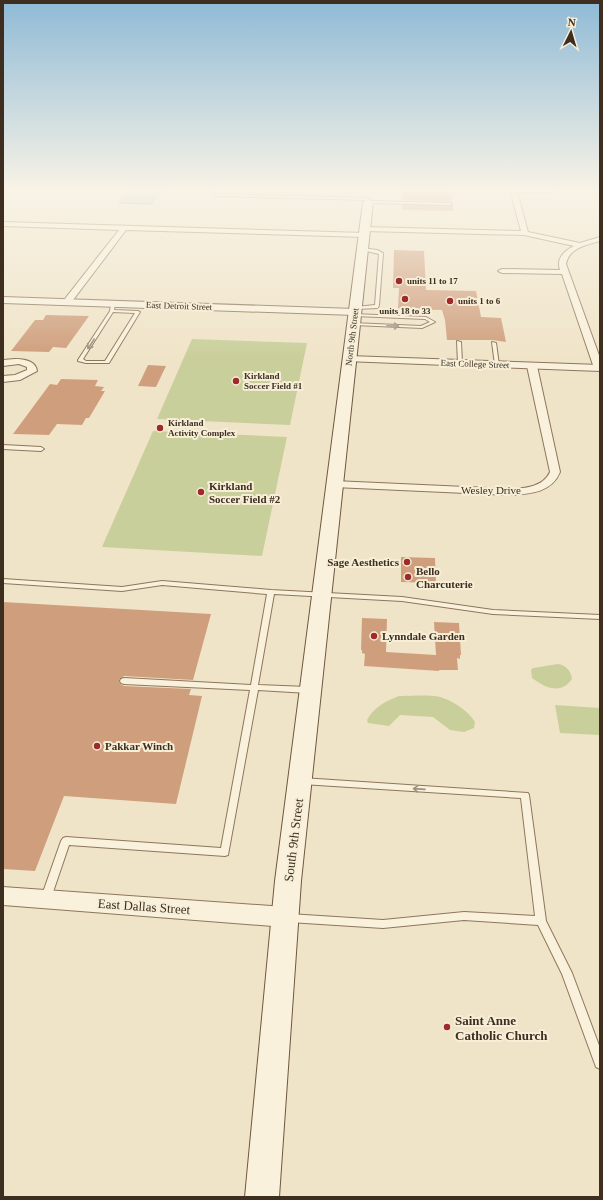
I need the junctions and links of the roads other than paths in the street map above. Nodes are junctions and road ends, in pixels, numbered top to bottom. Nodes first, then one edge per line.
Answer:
1 (110, 246) edge
2 (363, 246) edge
3 (579, 246) edge
4 (363, 249) junction
5 (502, 271) dead end
6 (565, 272) junction
7 (3, 300) edge
8 (67, 302) junction
9 (113, 308) junction
10 (355, 315) junction
11 (459, 342) dead end
12 (494, 343) dead end
13 (349, 359) junction
14 (3, 363) edge
15 (460, 363) junction
16 (497, 365) junction
17 (532, 366) junction
18 (600, 368) edge
19 (3, 379) edge
20 (3, 447) edge
21 (41, 449) dead end
22 (334, 484) junction
23 (3, 581) edge
24 (271, 592) junction
25 (322, 595) junction
26 (600, 617) edge
27 (124, 681) dead end
28 (254, 687) junction
29 (311, 690) junction
30 (300, 781) junction
31 (3, 896) edge
32 (45, 899) junction
33 (285, 917) junction
34 (541, 921) junction
35 (600, 1064) edge
36 (262, 1197) edge

1 - 8 street
2 - 4 main road, North 9th Street
3 - 6 street
4 - 10 main road, North 9th Street
4 - 10 lane
5 - 6 street
6 - 18 street
7 - 8 street, East Detroit Street
8 - 9 street, East Detroit Street
9 -> 9 lane
9 - 10 street, East Detroit Street
10 -> 10 lane
10 - 13 main road, North 9th Street
11 - 15 lane
12 - 16 lane
13 - 15 street, East College Street
13 - 22 main road, North 9th Street
14 - 19 street
15 - 16 street, East College Street
16 - 17 street, East College Street
17 - 18 street, East College Street
17 - 22 street, Wesley Drive
20 - 21 lane
22 - 25 main road, South 9th Street
23 - 24 lane
24 - 25 lane
24 - 28 lane
25 - 26 lane
25 - 29 main road, South 9th Street
27 - 28 lane
28 - 29 lane
28 - 32 lane
29 - 30 main road, South 9th Street
30 - 33 main road, South 9th Street
34 -> 30 lane
31 - 32 street, East Dallas Street
32 - 33 street, East Dallas Street
33 - 34 lane
33 - 36 main road, South 9th Street
34 - 35 lane

